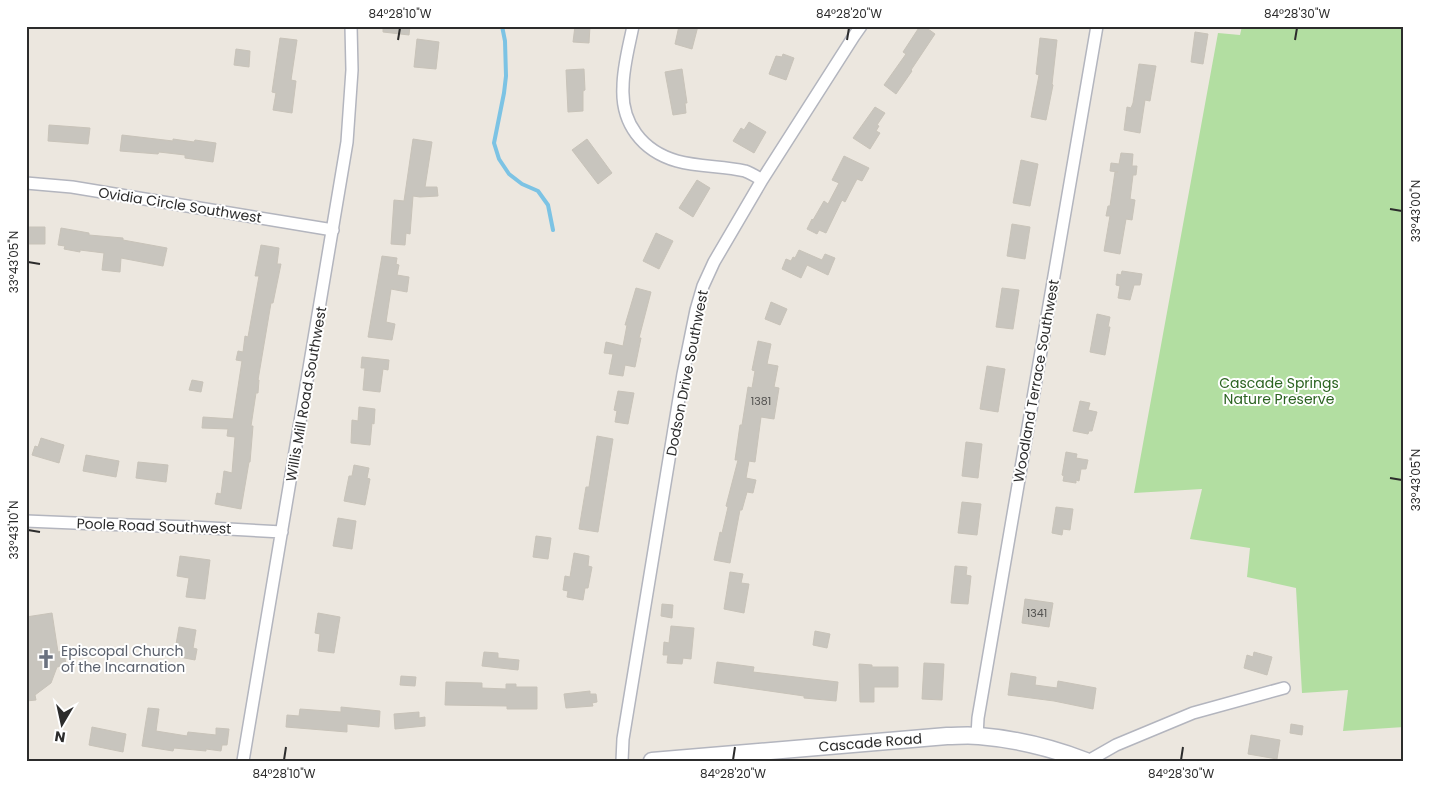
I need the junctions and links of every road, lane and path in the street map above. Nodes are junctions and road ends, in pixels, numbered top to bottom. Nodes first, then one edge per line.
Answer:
1 (351, 26) edge
2 (633, 26) edge
3 (861, 26) edge
4 (1097, 26) edge
5 (762, 180) junction
6 (26, 183) edge
7 (333, 230) junction
8 (26, 520) edge
9 (282, 532) junction
10 (1284, 688) dead end
11 (977, 736) junction
12 (744, 757) edge
13 (243, 761) edge
14 (622, 761) edge
15 (652, 761) edge
16 (1087, 761) edge

1 - 7 street, Willis Mill Road Southwest
2 - 5 street
3 - 5 street, Dodson Drive Southwest
4 - 11 street, Woodland Terrace Southwest
5 - 14 street, Dodson Drive Southwest
6 - 7 street, Ovidia Circle Southwest
7 - 9 street, Willis Mill Road Southwest
8 - 9 street, Poole Road Southwest
9 - 13 street, Willis Mill Road Southwest
10 - 16 street
11 - 12 main road, Cascade Road
11 - 16 main road, Cascade Road
12 - 15 main road, Cascade Road

